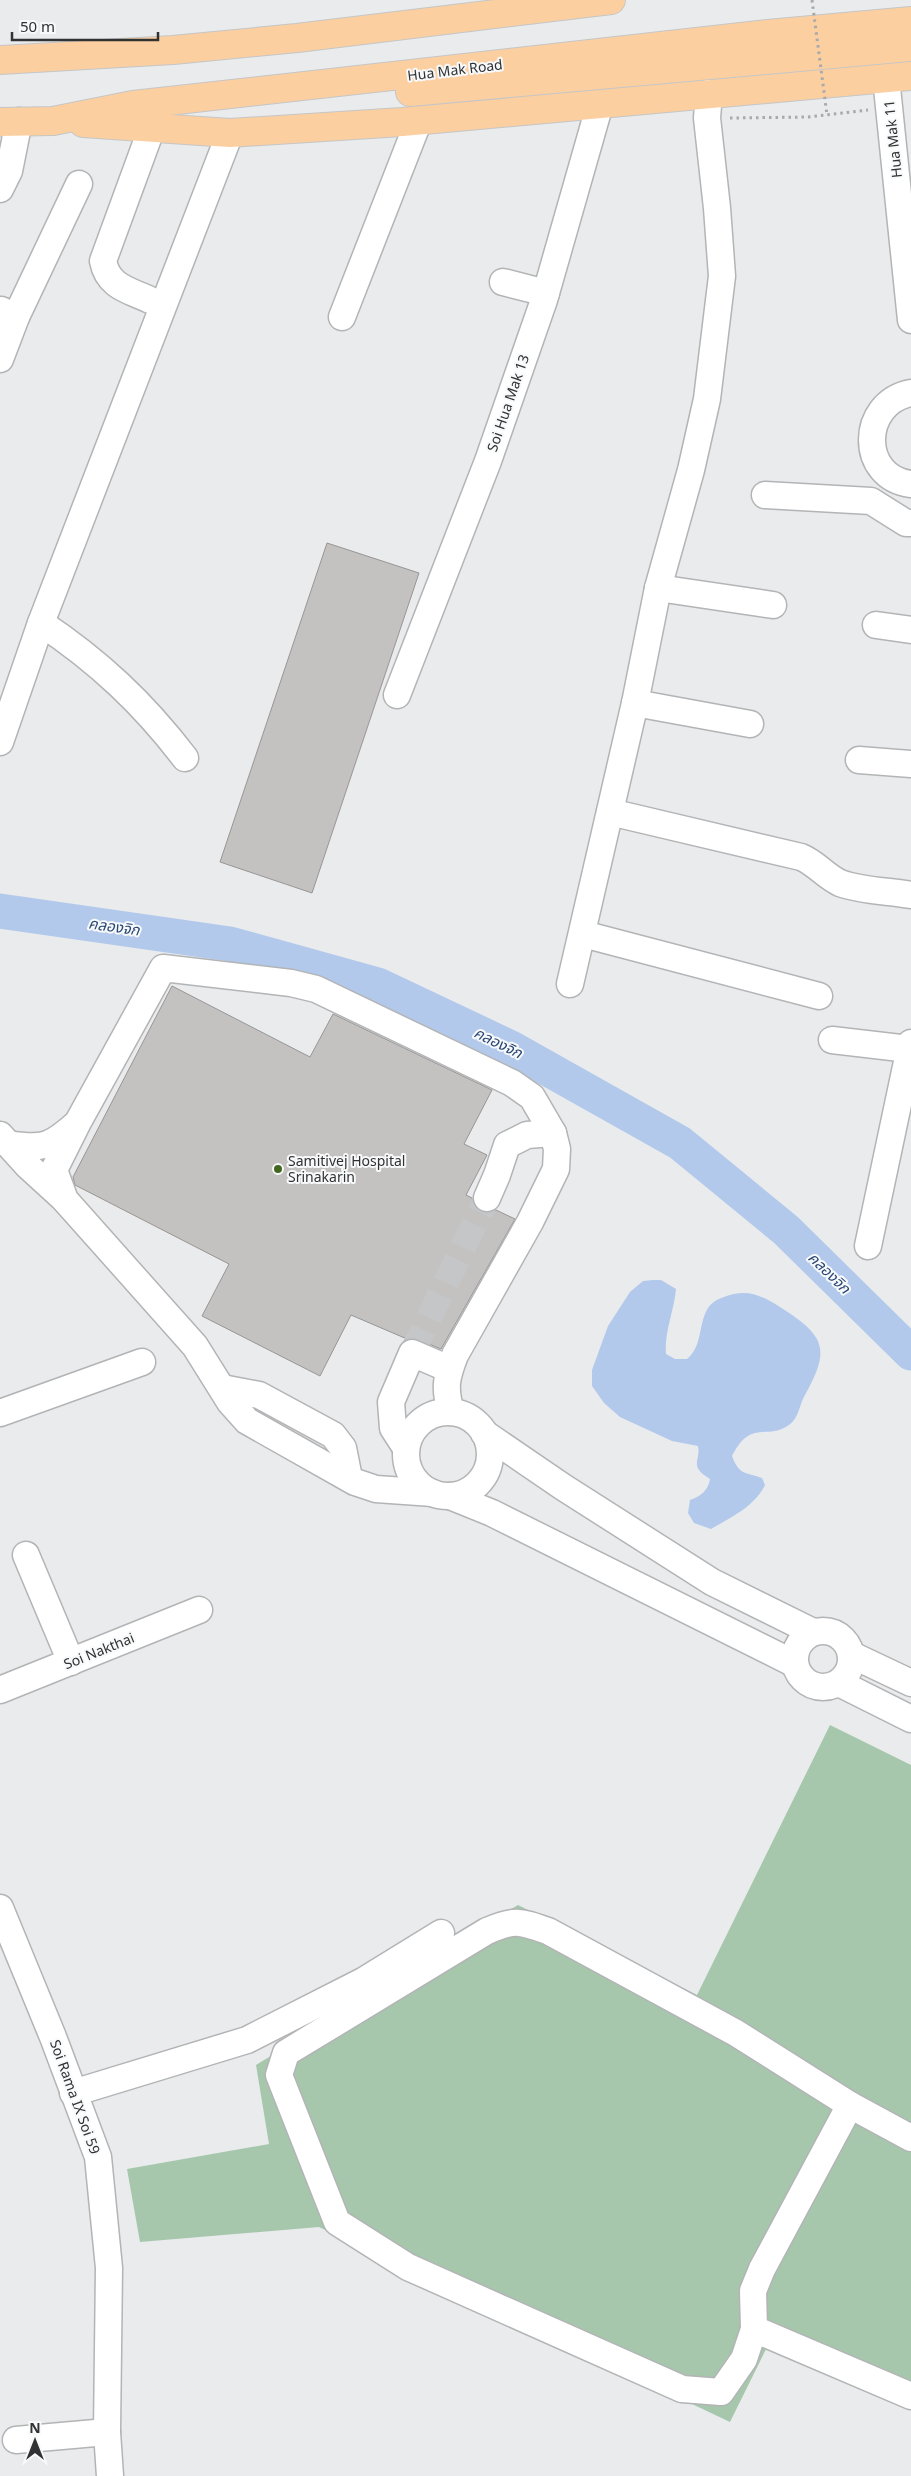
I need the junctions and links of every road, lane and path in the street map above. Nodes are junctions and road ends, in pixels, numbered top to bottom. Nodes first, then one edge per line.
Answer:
1 (611, 0) edge
2 (812, 0) edge
3 (911, 22) edge
4 (911, 47) edge
5 (0, 60) edge
6 (898, 77) edge
7 (288, 89) junction
8 (600, 104) junction
9 (708, 105) junction
10 (846, 113) dead end
11 (827, 115) junction
12 (419, 120) junction
13 (9, 121) edge
14 (53, 121) junction
15 (151, 130) junction
16 (230, 133) junction
17 (79, 184) dead end
18 (0, 189) edge
19 (503, 282) dead end
20 (546, 293) junction
21 (150, 300) dead end
22 (8, 313) edge
23 (342, 317) dead end
24 (911, 320) edge
25 (0, 359) edge
26 (911, 393) edge
27 (911, 484) edge
28 (765, 495) dead end
29 (911, 523) edge
30 (658, 588) junction
31 (773, 605) dead end
32 (41, 623) junction
33 (876, 625) dead end
34 (911, 630) edge
35 (397, 695) dead end
36 (635, 703) junction
37 (750, 724) dead end
38 (0, 742) edge
39 (185, 758) dead end
40 (860, 760) dead end
41 (911, 764) edge
42 (610, 812) junction
43 (911, 895) edge
44 (582, 934) junction
45 (570, 984) dead end
46 (819, 996) dead end
47 (832, 1040) dead end
48 (910, 1046) edge
49 (78, 1122) junction
50 (553, 1133) junction
51 (4, 1140) edge
52 (487, 1198) tunnel mouth
53 (65, 1200) junction
54 (868, 1246) dead end
55 (142, 1362) dead end
56 (449, 1369) junction
57 (451, 1412) junction
58 (0, 1413) edge
59 (484, 1432) junction
60 (406, 1448) junction
61 (441, 1494) junction
62 (26, 1555) dead end
63 (199, 1610) dead end
64 (813, 1632) junction
65 (852, 1655) junction
66 (71, 1662) junction
67 (795, 1664) junction
68 (838, 1683) junction
69 (911, 1683) edge
70 (0, 1690) edge
71 (911, 1719) edge
72 (0, 1908) edge
73 (441, 1932) dead end
74 (73, 2093) junction
75 (850, 2105) junction
76 (911, 2138) edge
77 (754, 2329) junction
78 (911, 2396) edge
79 (107, 2432) junction
80 (16, 2440) dead end
81 (110, 2476) edge

1 - 5 main road
2 - 11 path, bridge
3 - 7 main road, Hua Mak Road
4 - 7 main road
6 - 9 main road
6 - 24 street, Hua Mak 11
7 - 14 main road, Hua Mak Road
8 - 9 main road
8 - 12 main road
8 - 20 street, Soi Hua Mak 13
9 - 11 path
9 - 30 street
10 - 11 path
12 - 16 main road
12 - 23 street
13 - 14 main road, Hua Mak Road
13 - 18 street
14 - 15 main road
15 - 16 main road
15 - 21 street
16 - 32 street
17 - 22 street
19 - 20 street
20 - 35 street, Soi Hua Mak 13
22 - 25 street
26 - 27 street
28 - 29 street
30 - 31 street
30 - 36 street
32 - 38 street
32 - 39 street
33 - 34 street
36 - 37 street
36 - 42 street
40 - 41 street
42 - 43 street
42 - 44 street
44 - 45 street
44 - 46 street
47 - 48 street
48 - 54 street
49 - 50 street
49 - 51 street
49 - 53 street
50 - 52 street
50 - 56 street
51 - 53 street
53 - 61 street
55 - 58 street
56 - 57 street
56 - 60 street
57 - 59 street
57 - 60 street
59 - 61 street
59 - 64 street
60 - 61 street
61 - 67 street
62 - 66 street
63 - 66 street, Soi Nakthai
64 - 65 street
64 - 67 street
65 - 68 street
65 - 69 street
66 - 70 street, Soi Nakthai
67 - 68 street
68 - 71 street
72 - 74 street, Soi Rama IX Soi 59
73 - 74 street
74 - 79 street, Soi Rama IX Soi 59
75 - 76 street
75 - 77 street
75 - 77 street
77 - 78 street
79 - 80 street
79 - 81 street, Soi Rama IX Soi 59

